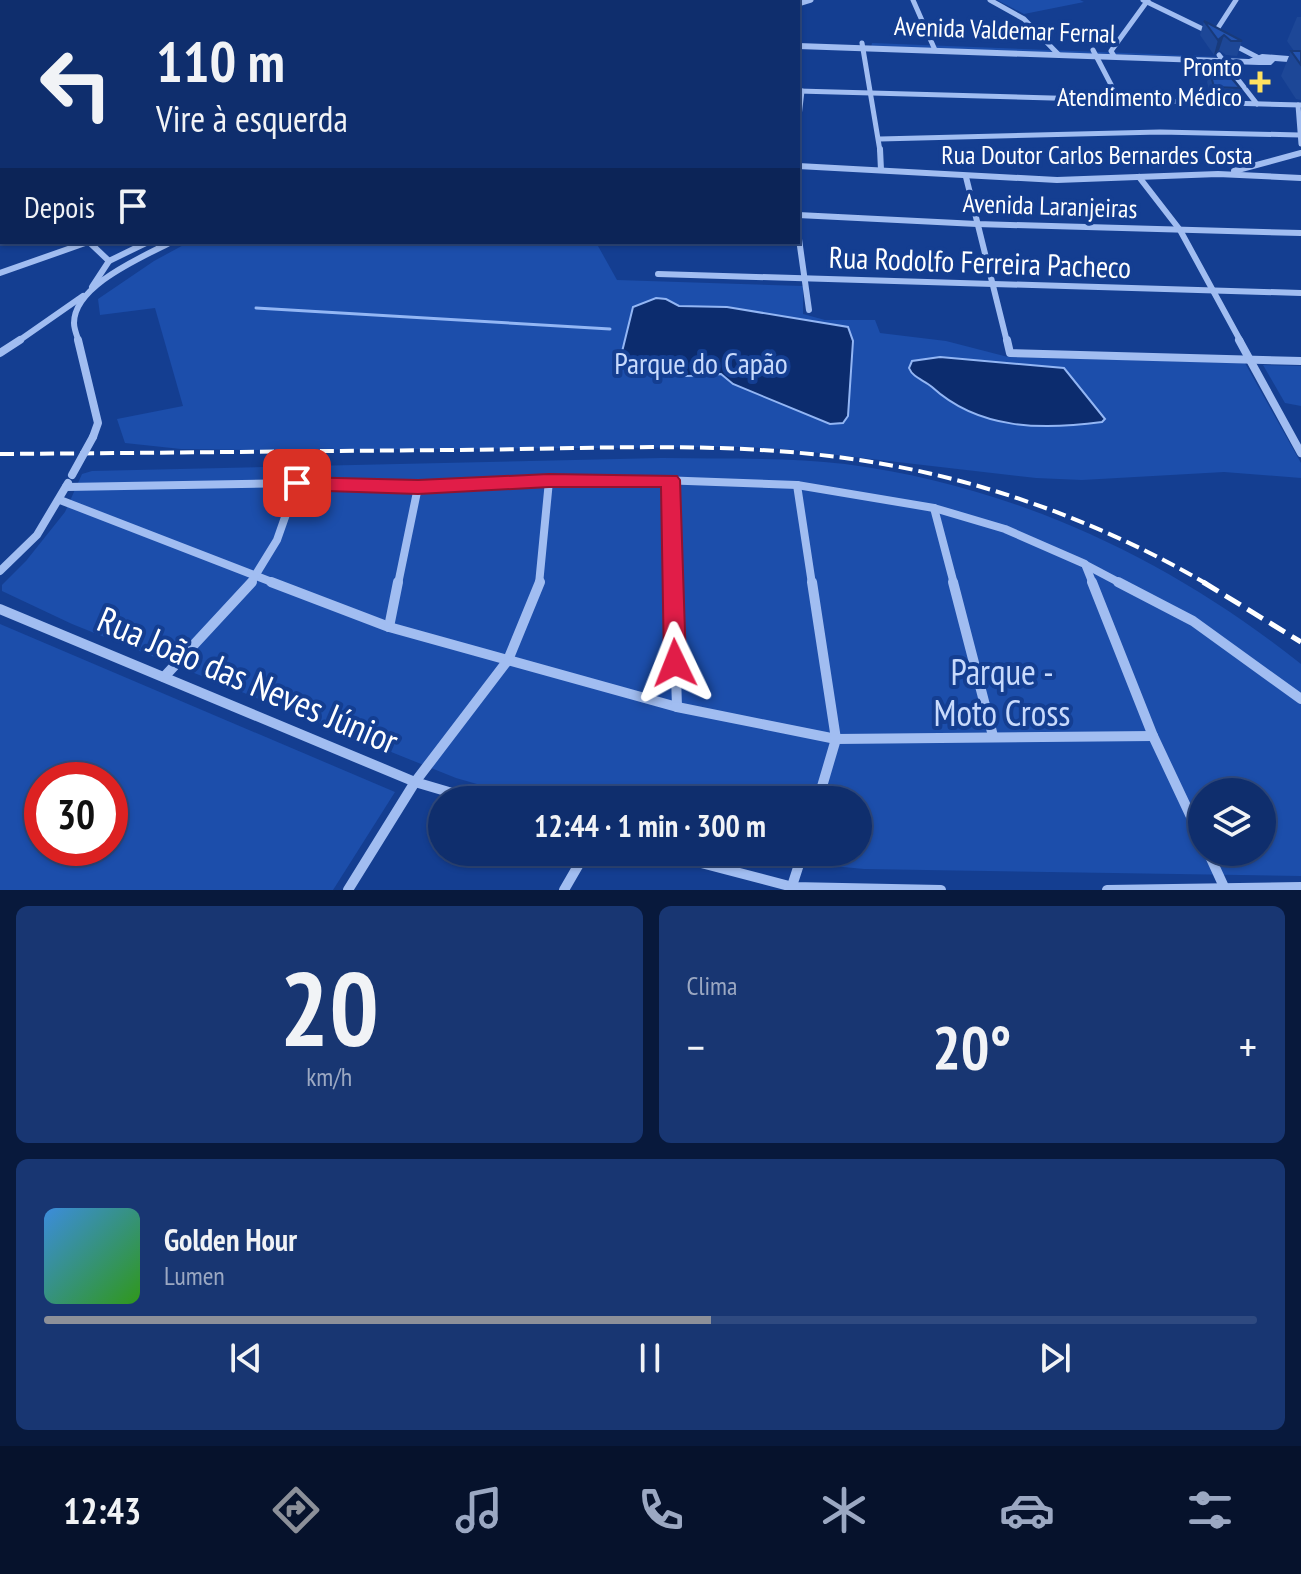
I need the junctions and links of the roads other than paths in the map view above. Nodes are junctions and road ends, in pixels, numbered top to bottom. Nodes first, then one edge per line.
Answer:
1 (913, 0) edge
2 (990, 0) edge
3 (1145, 0) edge
4 (1236, 0) edge
5 (1214, 34) junction
6 (800, 43) edge
7 (862, 45) junction
8 (934, 48) junction
9 (1058, 52) junction
10 (1095, 53) junction
11 (1113, 54) junction
12 (1221, 58) junction
13 (1261, 59) junction
14 (1300, 63) edge
15 (800, 91) edge
16 (870, 93) junction
17 (1119, 100) junction
18 (1257, 104) junction
19 (1299, 105) edge
20 (1299, 135) junction
21 (880, 139) junction
22 (1301, 144) edge
23 (1301, 153) edge
24 (800, 166) edge
25 (881, 170) junction
26 (1218, 174) junction
27 (966, 177) junction
28 (1139, 177) junction
29 (1301, 178) edge
30 (800, 215) edge
31 (977, 224) junction
32 (1180, 230) junction
33 (1301, 233) edge
34 (800, 243) edge
35 (82, 244) edge
36 (90, 244) edge
37 (144, 244) edge
38 (167, 244) edge
39 (136, 260) junction
40 (109, 261) junction
41 (0, 273) edge
42 (658, 274) dead end
43 (807, 280) junction
44 (993, 285) junction
45 (1211, 291) junction
46 (1301, 293) edge
47 (87, 294) junction
48 (809, 310) dead end
49 (0, 353) edge
50 (1250, 360) junction
51 (1301, 361) edge
52 (1301, 453) edge
53 (670, 480) junction
54 (549, 481) junction
55 (297, 483) junction
56 (797, 485) junction
57 (66, 487) junction
58 (418, 487) junction
59 (60, 500) junction
60 (934, 508) junction
61 (1085, 564) junction
62 (0, 571) edge
63 (257, 576) junction
64 (0, 609) edge
65 (389, 627) junction
66 (508, 660) junction
67 (164, 677) junction
68 (1301, 699) edge
69 (677, 707) junction
70 (993, 736) junction
71 (1153, 736) junction
72 (836, 739) junction
73 (415, 782) junction
74 (429, 786) edge
75 (822, 786) edge
76 (1188, 810) edge
77 (578, 866) edge
78 (711, 866) edge
79 (799, 866) edge
80 (1214, 866) edge
81 (1301, 887) edge
82 (792, 888) edge
83 (1225, 889) edge
84 (348, 890) edge
85 (564, 890) edge
86 (941, 890) edge
87 (1107, 890) edge

1 - 8 street
2 - 9 street
3 - 5 street
3 - 11 street
4 - 5 street
5 - 13 street
6 - 7 street, Avenida Valdemar Fernal
7 - 8 street, Avenida Valdemar Fernal
7 - 16 street
8 - 9 street, Avenida Valdemar Fernal
9 - 10 street, Avenida Valdemar Fernal
10 - 11 street, Avenida Valdemar Fernal
10 - 17 street
11 - 12 street, Avenida Valdemar Fernal
12 - 13 street, Avenida Valdemar Fernal
12 - 18 street
13 - 14 street, Avenida Valdemar Fernal
15 - 16 street
16 - 17 street
16 - 21 street
17 - 18 street
18 - 19 street
19 - 20 street
20 - 21 street
20 - 22 street
21 - 25 street
23 - 26 street
24 - 25 street, Rua Doutor Carlos Bernardes Costa
25 - 27 street, Rua Doutor Carlos Bernardes Costa
26 - 28 street, Rua Doutor Carlos Bernardes Costa
26 - 29 street, Rua Doutor Carlos Bernardes Costa
27 - 28 street, Rua Doutor Carlos Bernardes Costa
27 - 31 street
28 - 32 street
30 - 31 street, Avenida Laranjeiras
31 - 32 street, Avenida Laranjeiras
31 - 44 street
32 - 33 street, Avenida Laranjeiras
32 - 45 street
34 - 43 street
35 - 41 street
36 - 40 street
37 - 40 street
38 - 39 street
39 - 40 street
39 - 47 street
40 - 47 street
42 - 43 street, Rua Rodolfo Ferreira Pacheco
43 - 44 street, Rua Rodolfo Ferreira Pacheco
43 - 48 street
44 - 45 street, Rua Rodolfo Ferreira Pacheco
44 - 50 street
45 - 46 street, Rua Rodolfo Ferreira Pacheco
45 - 50 street
47 - 49 street
47 - 57 street, bridge
50 - 51 street
50 - 52 street
53 - 54 street
53 - 56 street
53 - 69 street
54 - 58 street
54 - 66 street
55 - 57 street
55 - 58 street
55 - 63 street
56 - 60 street
56 - 72 street
57 - 59 street
58 - 65 street
59 - 62 street
59 - 63 street
60 - 61 street
60 - 70 street
61 - 68 street
61 - 71 street
63 - 65 street
63 - 67 street
64 - 67 street, Rua João das Neves Júnior
65 - 66 street
66 - 69 street
66 - 73 street
67 - 73 street, Rua João das Neves Júnior
69 - 72 street
70 - 71 street
70 - 72 street
71 - 76 street
72 - 75 street
73 - 74 street, Rua João das Neves Júnior
73 - 84 street
77 - 85 street
78 - 82 street
79 - 82 street
80 - 83 street
81 - 83 street
82 - 86 street
83 - 87 street

